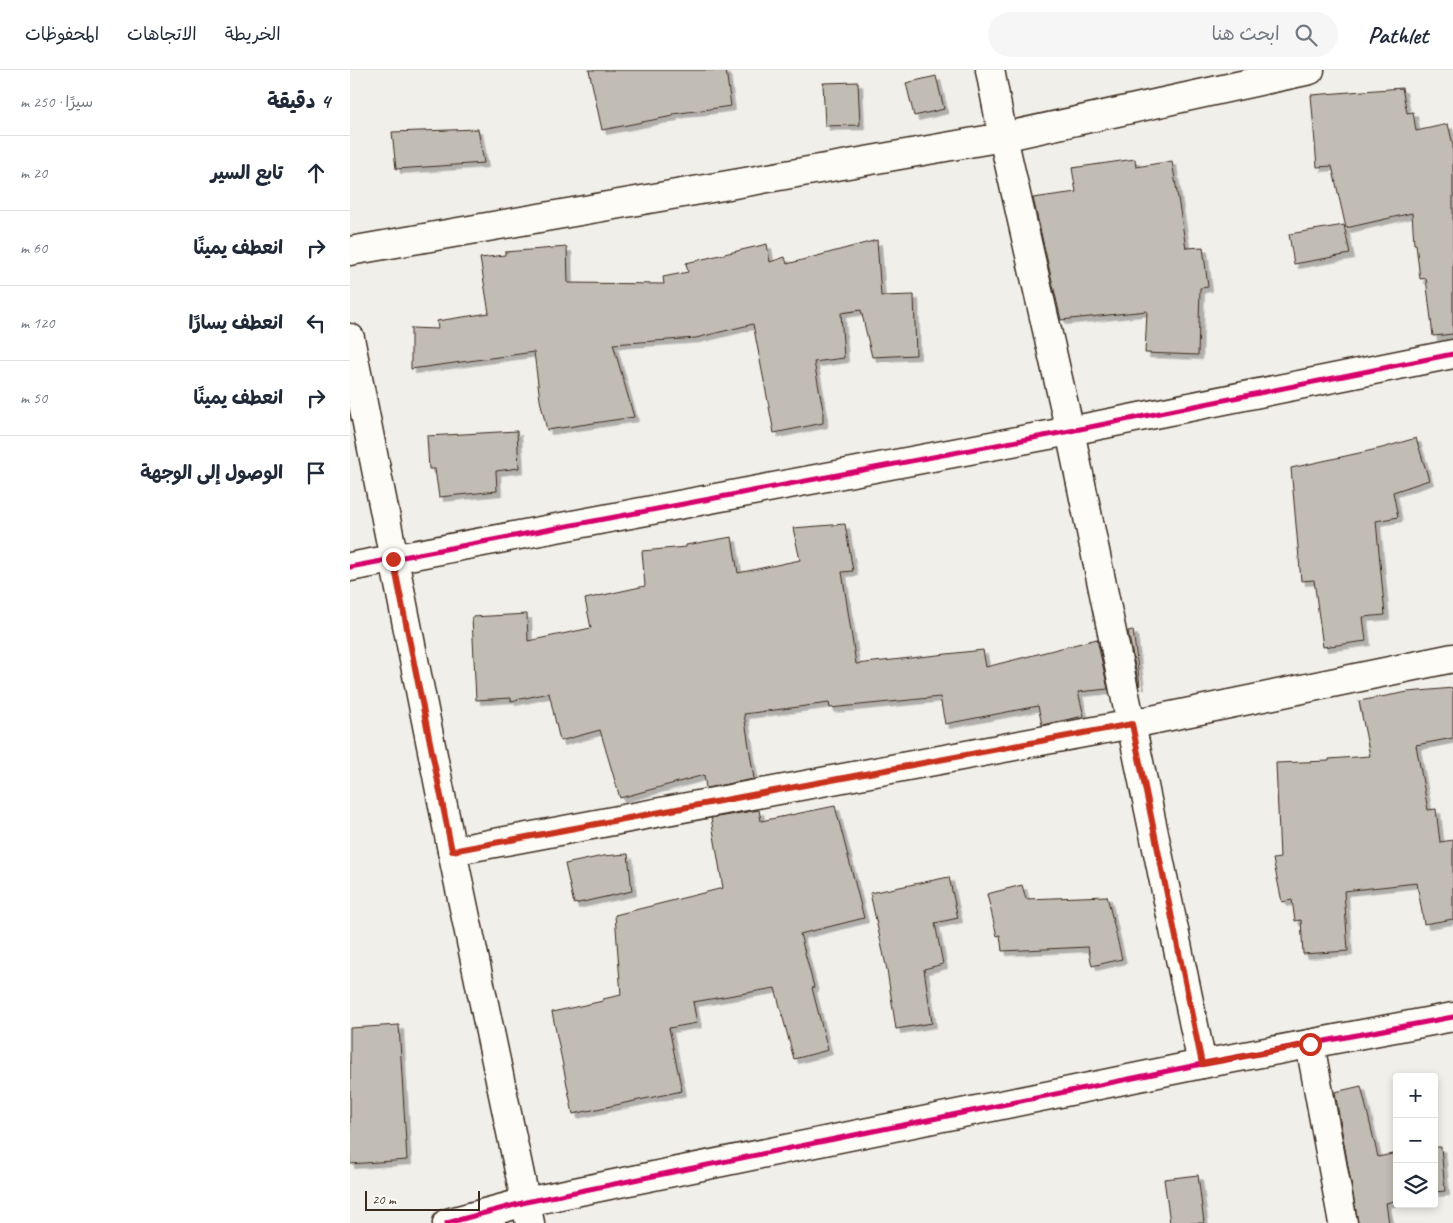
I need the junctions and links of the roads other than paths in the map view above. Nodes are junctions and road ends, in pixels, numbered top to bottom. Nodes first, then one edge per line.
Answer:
1 (990, 70) edge
2 (1310, 70) edge
3 (1003, 137) junction
4 (350, 251) edge
5 (350, 338) edge
6 (1453, 354) edge
7 (1070, 431) junction
8 (393, 559) junction
9 (350, 567) edge
10 (1453, 658) edge
11 (1132, 724) junction
12 (452, 851) junction
13 (1453, 1017) edge
14 (1310, 1044) junction
15 (1202, 1064) junction
16 (528, 1213) edge
17 (447, 1223) edge
18 (1343, 1223) edge

1 - 3 street
2 - 3 street
3 - 4 street
3 - 7 street
5 - 8 street
6 - 7 street
7 - 8 street
7 - 11 street
8 - 9 street
8 - 12 street
10 - 11 street
11 - 12 street
11 - 15 street
12 - 16 street
13 - 14 street
14 - 15 street
14 - 18 street
15 - 16 street
16 - 17 street

